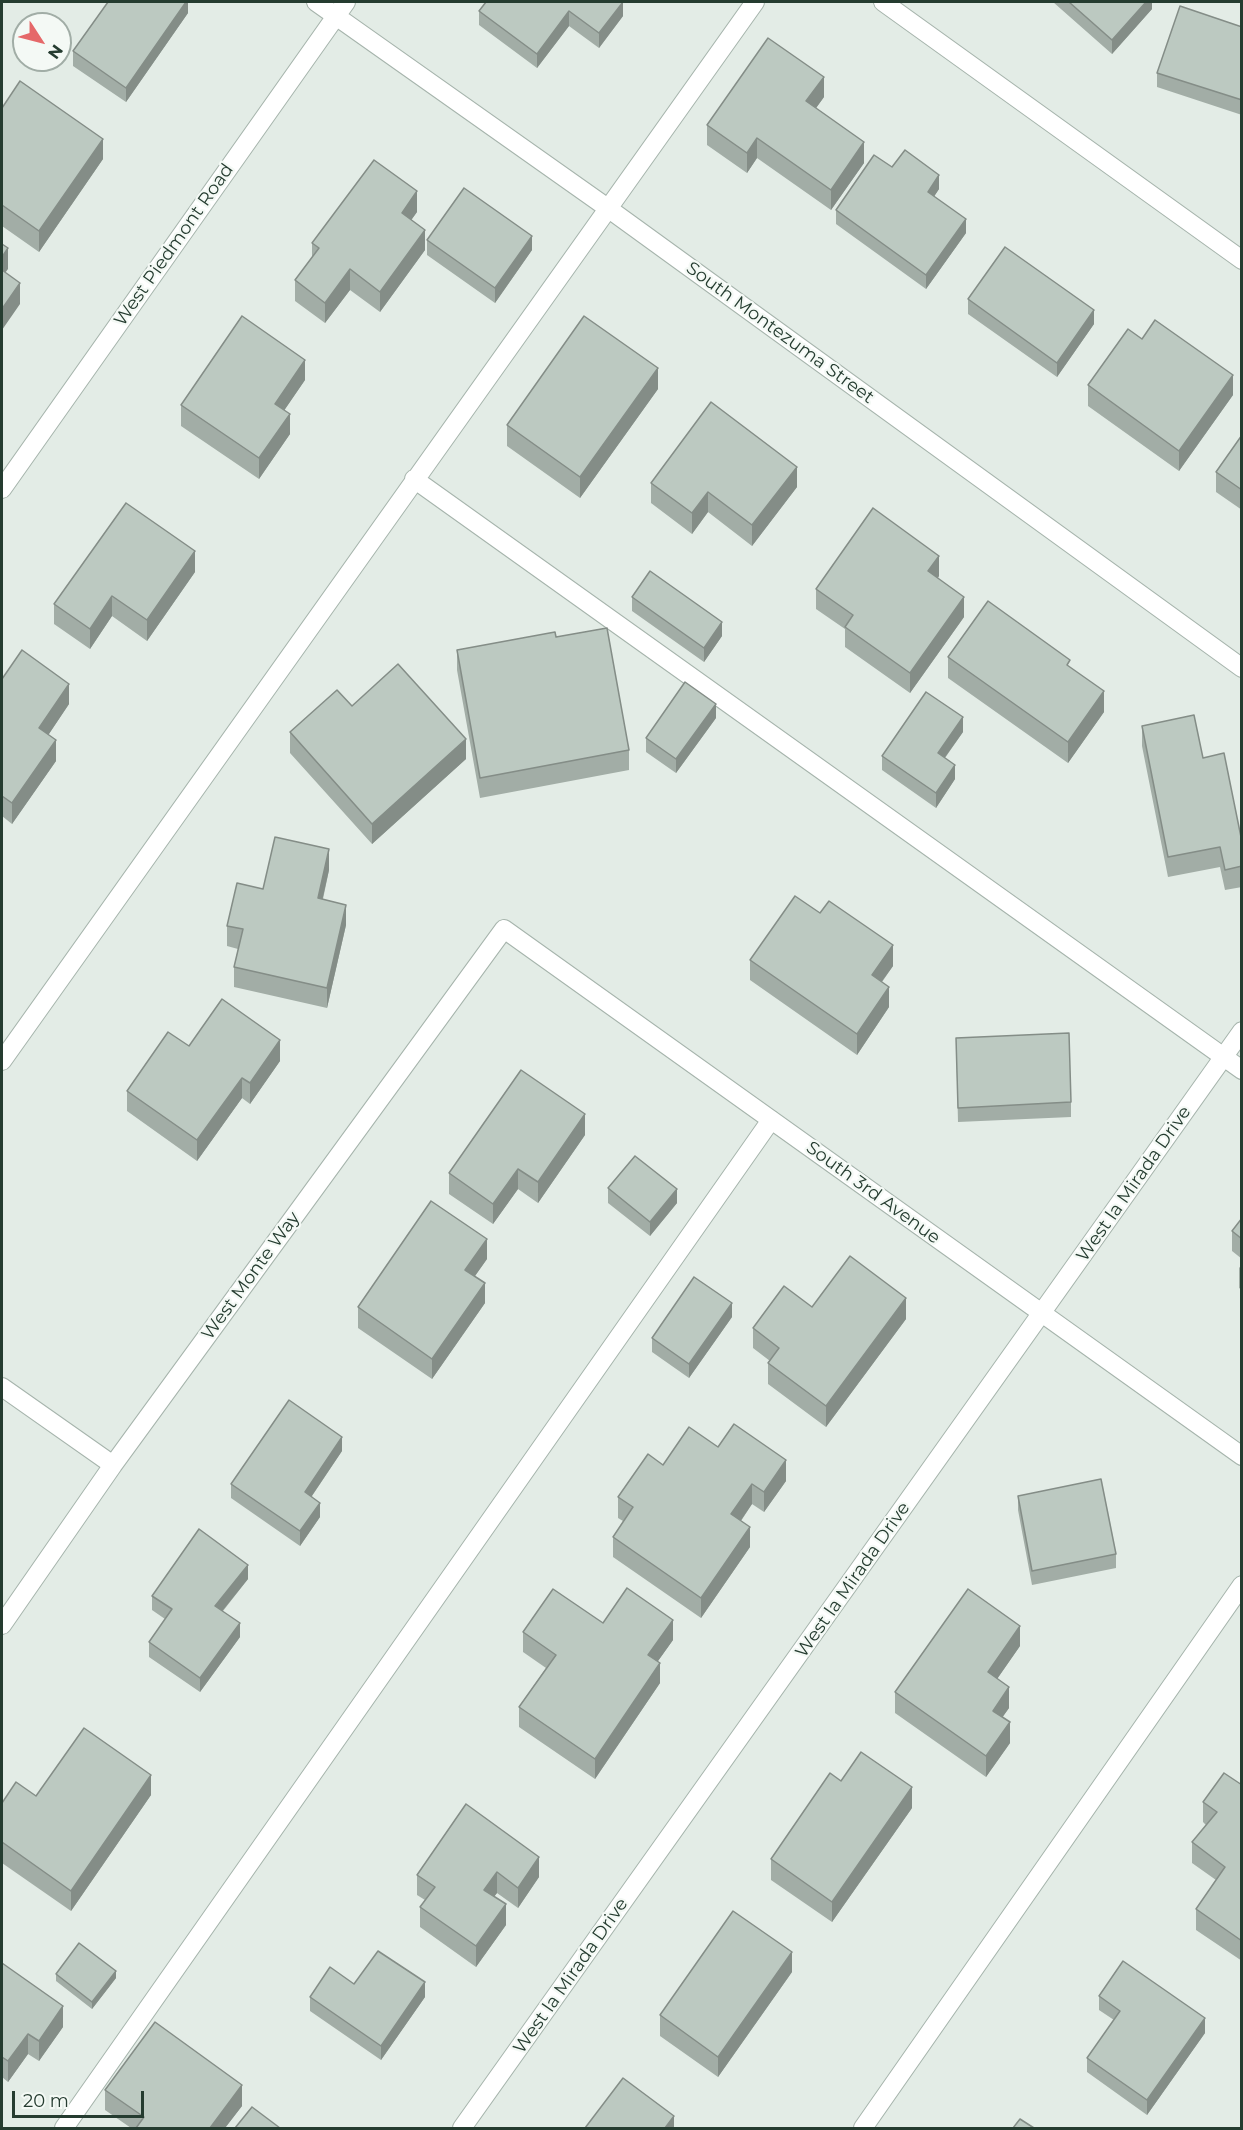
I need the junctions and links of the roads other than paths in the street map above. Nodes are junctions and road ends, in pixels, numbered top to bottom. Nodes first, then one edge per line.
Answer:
1 (316, 2) edge
2 (755, 2) edge
3 (883, 2) edge
4 (341, 9) edge
5 (609, 209) junction
6 (1242, 260) edge
7 (414, 479) junction
8 (2, 489) edge
9 (1242, 668) edge
10 (504, 929) joint
11 (1242, 1031) edge
12 (1224, 1057) junction
13 (2, 1061) edge
14 (1242, 1070) edge
15 (771, 1120) junction
16 (1042, 1314) junction
17 (2, 1387) edge
18 (1242, 1456) edge
19 (112, 1465) junction
20 (1242, 1586) edge
21 (2, 1625) edge
22 (64, 2128) edge
23 (462, 2128) edge
24 (863, 2128) edge

1 - 4 street, South Montezuma Street
2 - 5 street
3 - 6 street
4 - 5 street, South Montezuma Street
4 - 8 street, West Piedmont Road
5 - 7 street
5 - 9 street, South Montezuma Street
7 - 12 street
7 - 13 street
10 - 15 street, South 3rd Avenue
10 - 19 street, West Monte Way
11 - 12 street, West la Mirada Drive
12 - 14 street
12 - 16 street, West la Mirada Drive
15 - 16 street, South 3rd Avenue
15 - 22 street
16 - 18 street, South 3rd Avenue
16 - 23 street, West la Mirada Drive
17 - 19 street
19 - 21 street, West Monte Way
20 - 24 street

